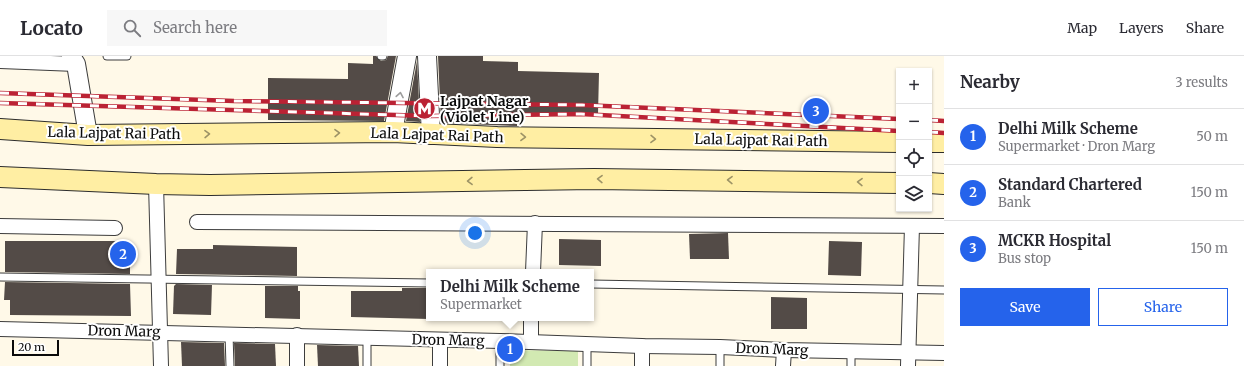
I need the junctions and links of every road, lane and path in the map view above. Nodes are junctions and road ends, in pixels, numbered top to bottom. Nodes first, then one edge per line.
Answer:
1 (0, 56) edge
2 (107, 56) edge
3 (127, 56) edge
4 (407, 57) edge
5 (427, 57) edge
6 (76, 59) edge
7 (0, 61) edge
8 (0, 129) edge
9 (393, 132) junction
10 (88, 135) junction
11 (431, 135) junction
12 (896, 142) edge
13 (932, 142) edge
14 (944, 142) edge
15 (0, 177) edge
16 (896, 183) edge
17 (932, 183) edge
18 (156, 184) junction
19 (944, 184) edge
20 (197, 222) dead end
21 (535, 223) junction
22 (0, 226) edge
23 (912, 226) junction
24 (944, 226) edge
25 (116, 228) dead end
26 (533, 269) edge
27 (0, 277) edge
28 (159, 279) junction
29 (426, 283) edge
30 (594, 284) edge
31 (911, 290) junction
32 (944, 290) edge
33 (532, 321) edge
34 (0, 329) edge
35 (160, 332) junction
36 (229, 334) junction
37 (297, 335) junction
38 (367, 337) junction
39 (440, 340) junction
40 (500, 341) junction
41 (531, 342) junction
42 (587, 343) junction
43 (642, 346) junction
44 (720, 347) junction
45 (784, 350) junction
46 (851, 351) junction
47 (909, 352) junction
48 (944, 353) edge
49 (161, 366) edge
50 (230, 366) edge
51 (297, 366) edge
52 (367, 366) edge
53 (440, 366) edge
54 (500, 366) edge
55 (587, 366) edge
56 (642, 366) edge
57 (720, 366) edge
58 (784, 366) edge
59 (851, 366) edge
60 (908, 366) edge

1 - 7 street
2 - 3 lane
4 - 5 street
9 -> 4 street
5 - 11 street
6 - 7 street
6 - 10 street
8 - 10 main road, Lala Lajpat Rai Path
10 -> 9 main road, Lala Lajpat Rai Path
9 - 11 main road, Lala Lajpat Rai Path
11 -> 12 main road, Lala Lajpat Rai Path
13 - 14 main road
15 - 18 main road
16 -> 18 main road
17 - 19 main road
18 - 28 street
20 - 21 street
21 - 23 street
21 - 26 street
22 - 25 street
23 - 24 street
23 - 31 street
27 - 28 lane
28 - 29 lane
28 - 35 street
30 - 31 lane
31 - 32 lane
31 - 47 street
33 - 41 street
34 - 35 street, Dron Marg
35 - 36 street, Dron Marg
35 - 49 street
36 - 37 street, Dron Marg
36 - 50 lane
37 - 38 street, Dron Marg
37 - 51 street
38 - 39 street, Dron Marg
38 - 52 lane
39 - 40 street, Dron Marg
39 - 53 street
40 - 41 street, Dron Marg
40 - 54 lane
41 - 42 street, Dron Marg
42 - 43 street, Dron Marg
42 - 55 lane
43 - 44 street, Dron Marg
43 - 56 street
44 - 45 street, Dron Marg
44 - 57 lane
45 - 46 street, Dron Marg
45 - 58 street
46 - 47 street, Dron Marg
46 - 59 lane
47 - 48 street, Dron Marg
47 - 60 street

